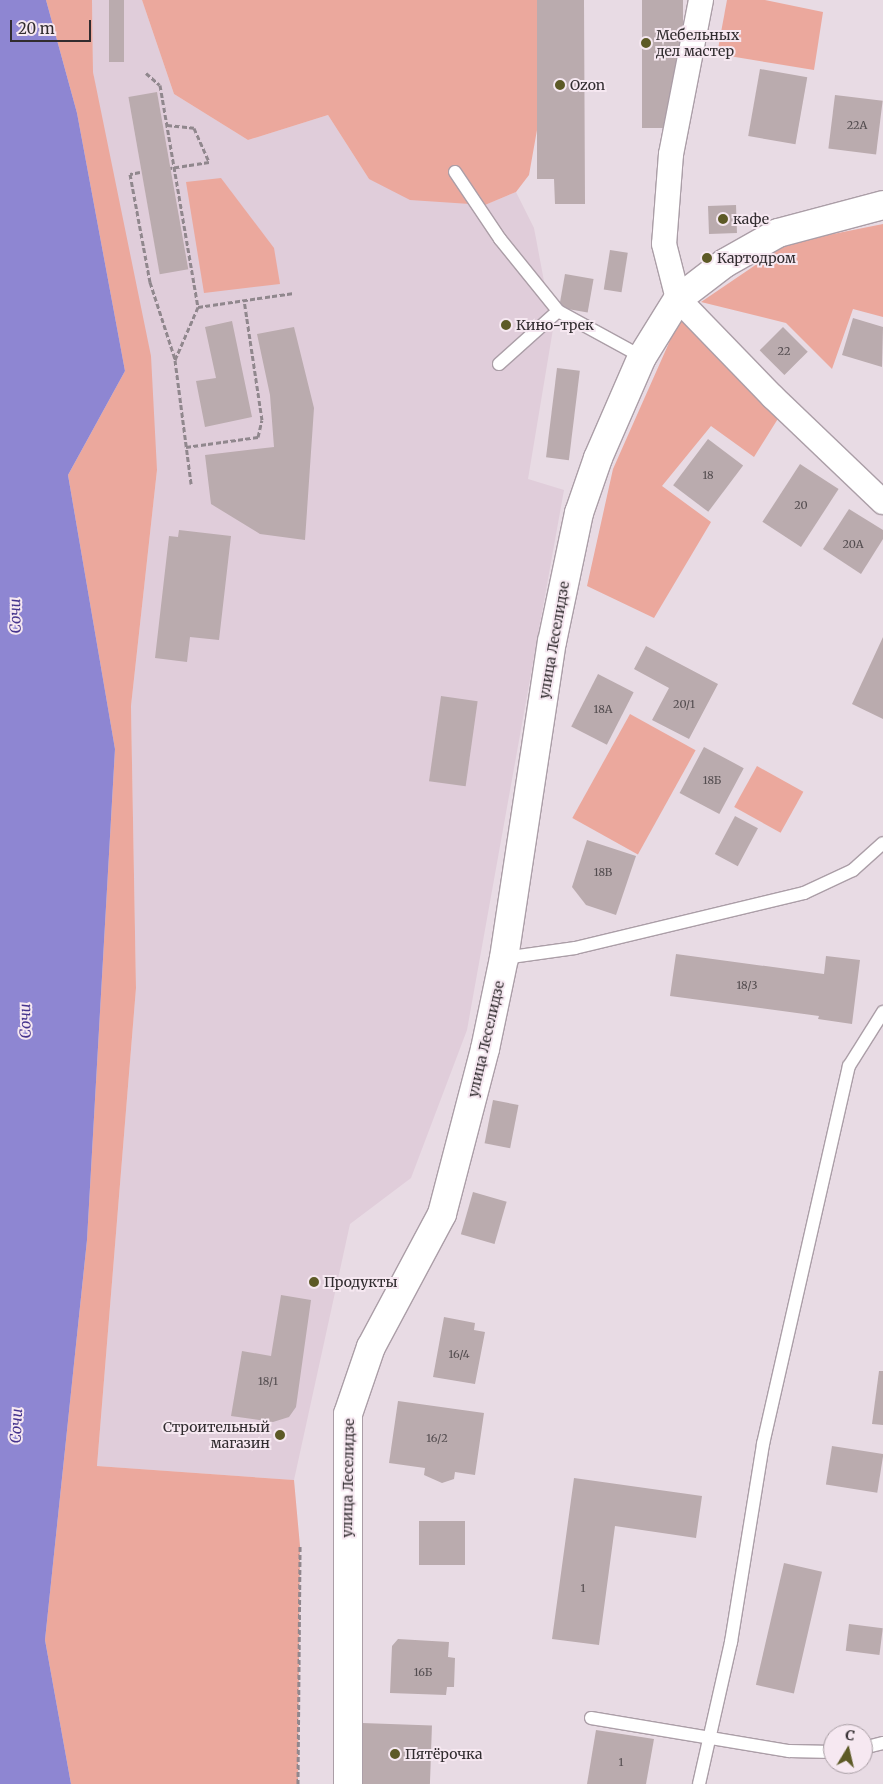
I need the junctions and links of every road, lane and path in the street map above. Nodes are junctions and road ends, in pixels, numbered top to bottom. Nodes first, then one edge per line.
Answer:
1 (701, 0) edge
2 (146, 73) dead end
3 (167, 125) junction
4 (172, 167) junction
5 (140, 172) dead end
6 (455, 172) dead end
7 (883, 206) edge
8 (294, 293) dead end
9 (678, 299) junction
10 (244, 300) junction
11 (198, 307) junction
12 (558, 311) junction
13 (642, 357) junction
14 (175, 360) junction
15 (499, 364) dead end
16 (186, 447) junction
17 (191, 484) dead end
18 (883, 502) edge
19 (883, 844) edge
20 (504, 958) junction
21 (883, 1012) edge
22 (300, 1546) dead end
23 (591, 1718) dead end
24 (710, 1738) junction
25 (823, 1752) edge
26 (298, 1784) edge
27 (348, 1784) edge
28 (699, 1784) edge

1 - 9 street
2 - 3 path
3 - 4 path
3 - 4 path
4 - 11 path
5 - 14 path
6 - 12 lane
7 - 9 street, улица Леселидзе
8 - 10 path
9 - 13 street, улица Леселидзе
9 - 18 street
10 - 11 path
10 - 16 path
11 - 14 path
12 - 13 lane
12 - 15 lane
13 - 20 street, улица Леселидзе
14 - 16 path
16 - 17 path
19 - 20 lane
20 - 27 street, улица Леселидзе
21 - 24 lane
22 - 26 path
23 - 24 lane
24 - 25 lane
24 - 28 lane

